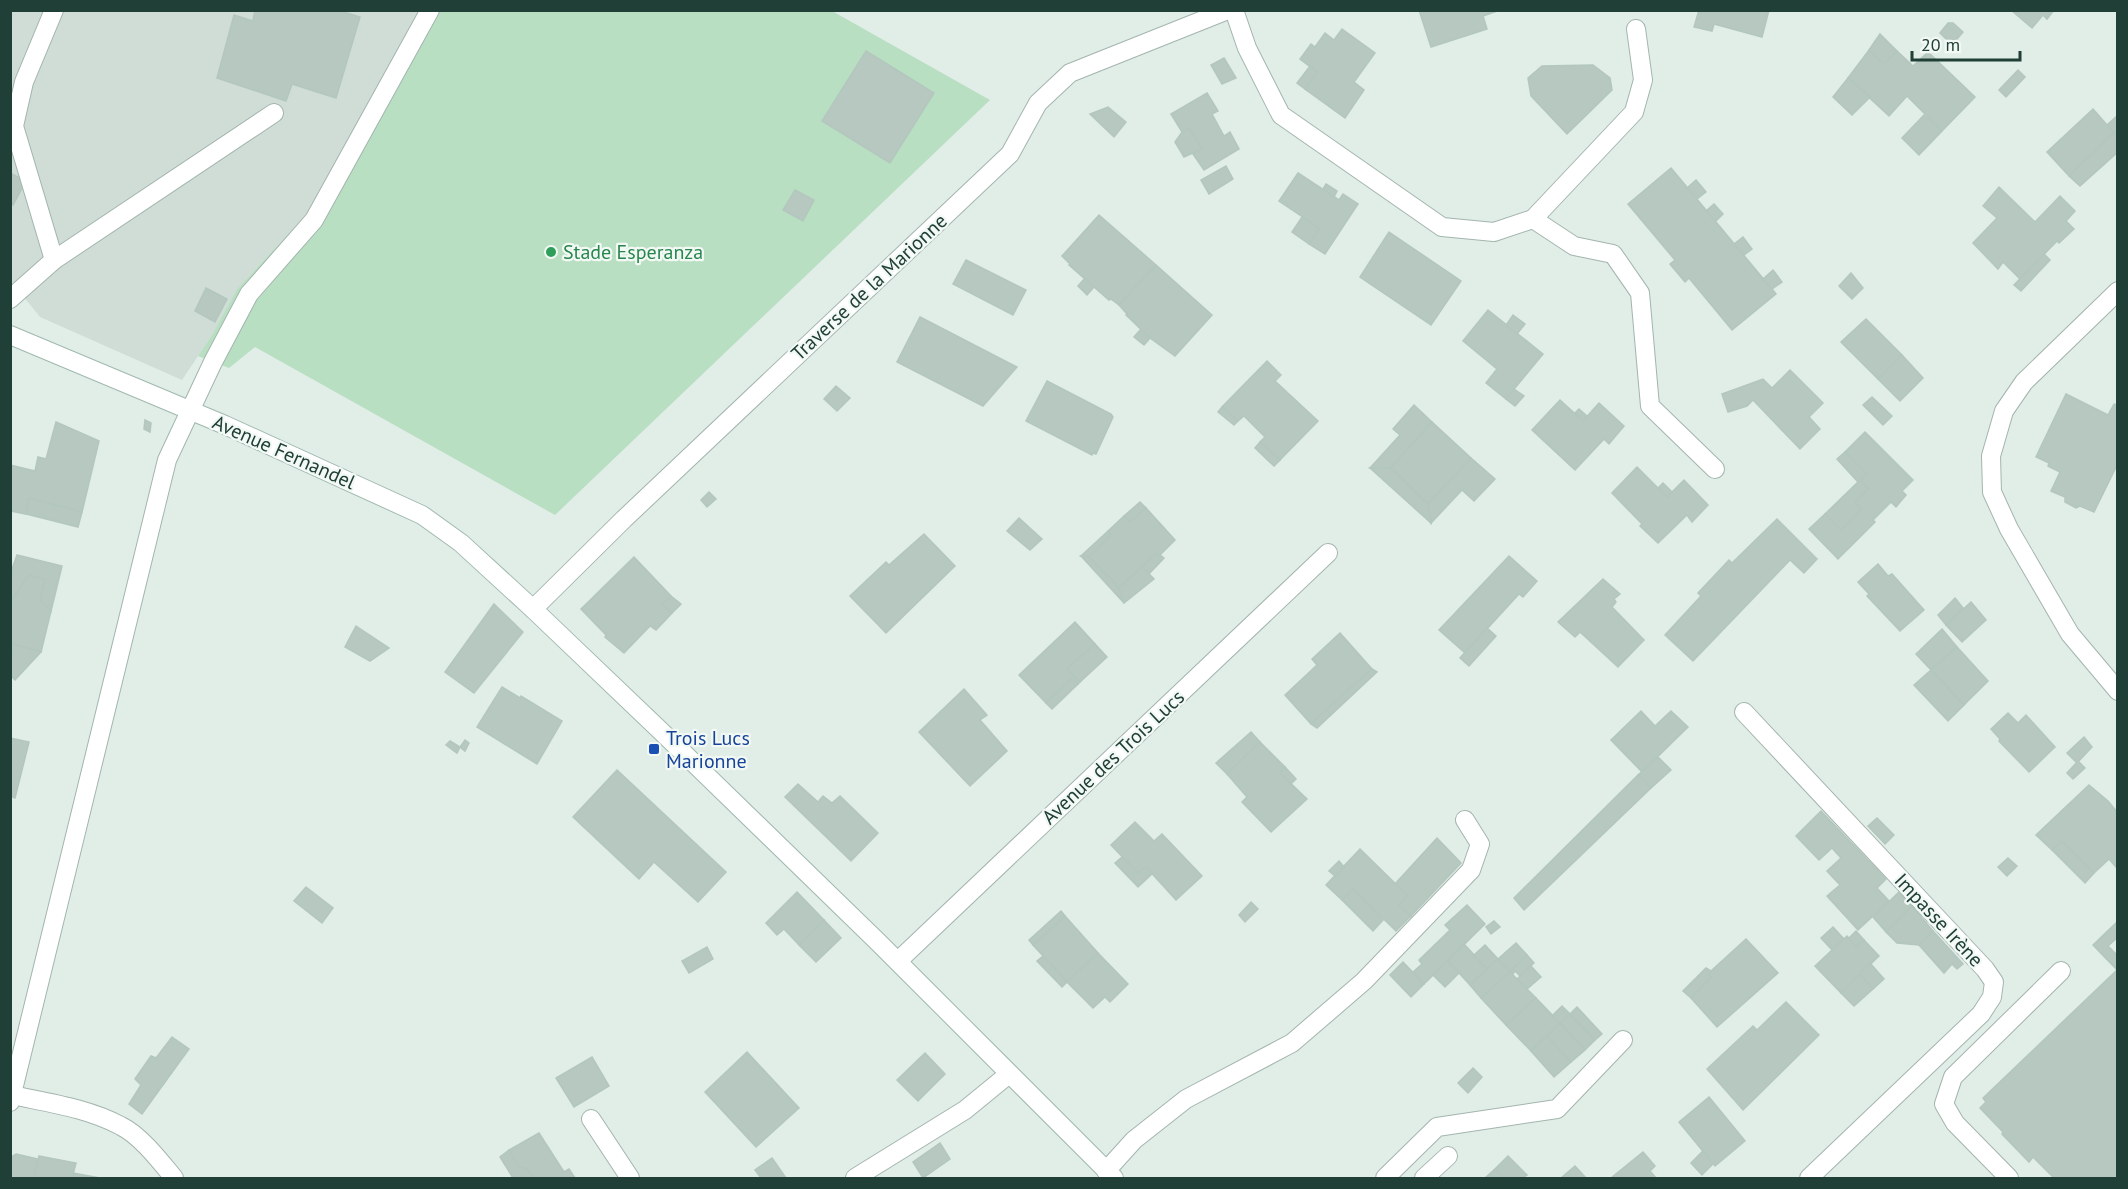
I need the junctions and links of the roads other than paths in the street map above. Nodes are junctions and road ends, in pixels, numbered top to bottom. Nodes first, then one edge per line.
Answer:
1 (54, 10) edge
2 (430, 10) edge
3 (1228, 10) edge
4 (1234, 10) edge
5 (1636, 30) dead end
6 (274, 113) dead end
7 (1533, 219) junction
8 (54, 260) junction
9 (2118, 291) edge
10 (10, 298) edge
11 (10, 335) edge
12 (191, 411) junction
13 (1715, 469) dead end
14 (1328, 554) dead end
15 (533, 609) junction
16 (2118, 691) edge
17 (1744, 712) dead end
18 (1465, 820) dead end
19 (898, 961) junction
20 (2061, 971) dead end
21 (1623, 1040) dead end
22 (1009, 1074) junction
23 (11, 1099) edge
24 (591, 1119) dead end
25 (1448, 1156) dead end
26 (1110, 1175) edge
27 (174, 1179) edge
28 (630, 1179) edge
29 (855, 1179) edge
30 (1385, 1179) edge
31 (1424, 1179) edge
32 (1809, 1179) edge
33 (2009, 1179) edge

1 - 8 street
2 - 12 street
3 - 15 street, Traverse de la Marionne
4 - 7 street
5 - 7 street
6 - 8 street
7 - 13 street
8 - 10 street
9 - 16 street
11 - 12 street, Avenue Fernandel
12 - 15 street, Avenue Fernandel
12 - 23 street
14 - 19 street, Avenue des Trois Lucs
15 - 19 street
17 - 32 street, Impasse Irène
18 - 26 street
19 - 22 street
20 - 33 street
21 - 30 street
22 - 26 street
22 - 29 street
23 - 27 street
24 - 28 street
25 - 31 street

